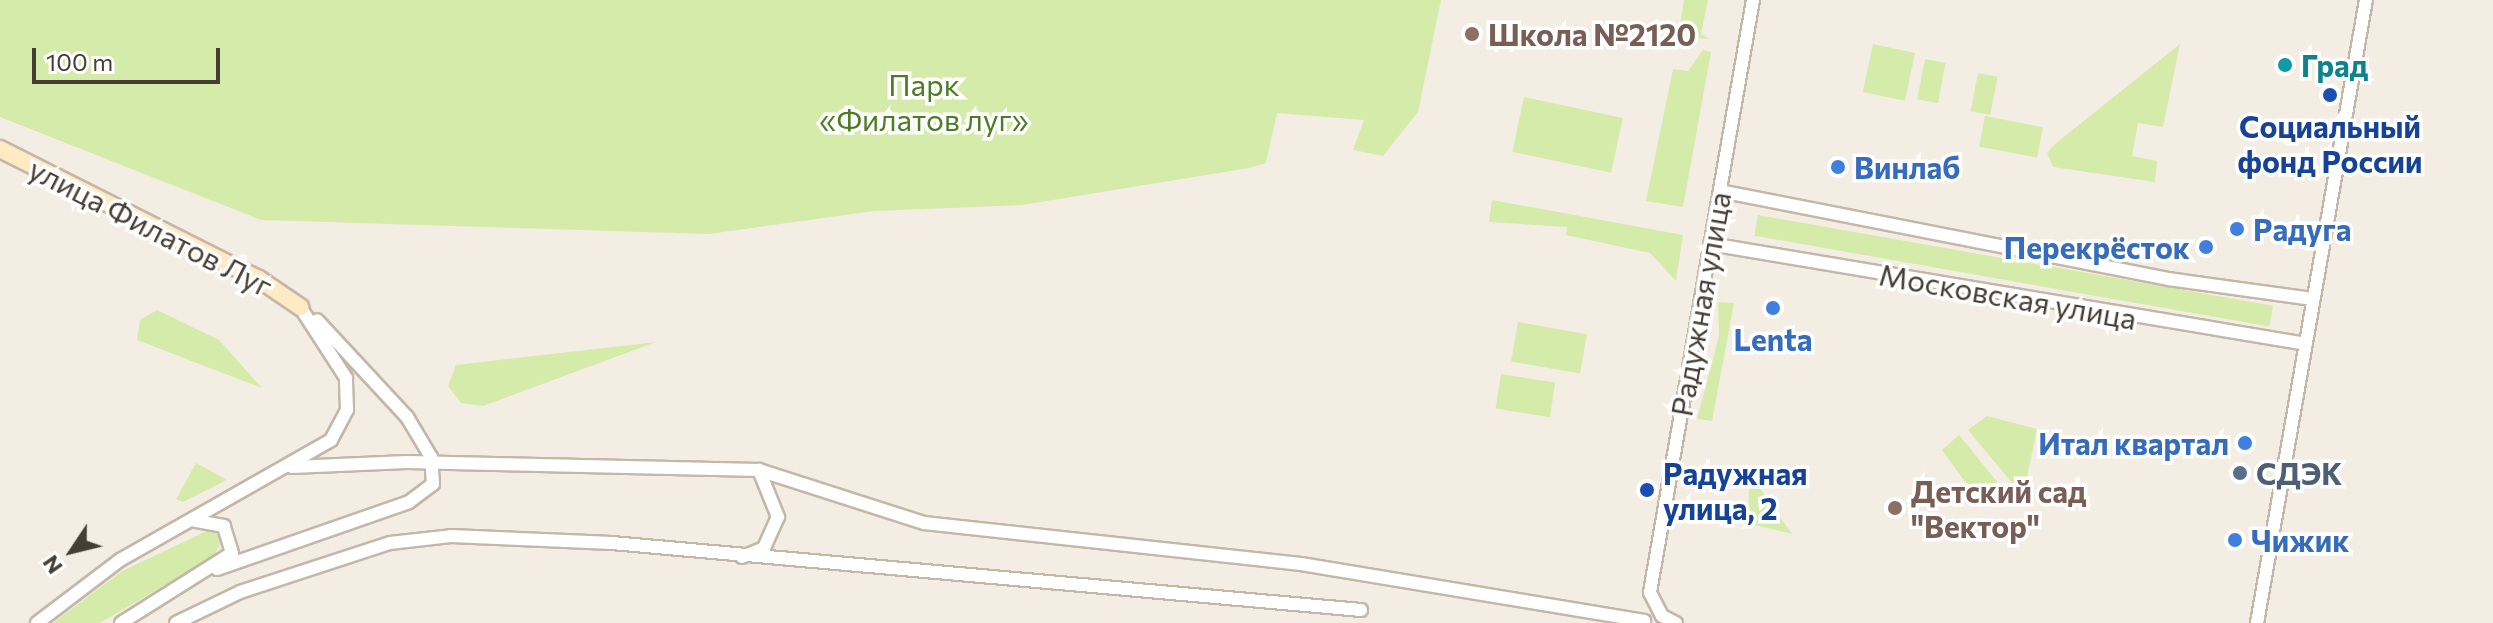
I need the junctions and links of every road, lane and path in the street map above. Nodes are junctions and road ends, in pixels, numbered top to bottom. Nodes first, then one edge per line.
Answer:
1 (1753, 0) edge
2 (2366, 0) edge
3 (0, 149) edge
4 (1720, 191) junction
5 (1710, 244) junction
6 (2313, 299) junction
7 (300, 307) junction
8 (2306, 344) junction
9 (292, 467) junction
10 (759, 470) junction
11 (192, 521) junction
12 (739, 558) junction
13 (217, 569) junction
14 (1361, 610) dead end
15 (1644, 621) edge
16 (37, 623) edge
17 (121, 623) edge
18 (176, 623) edge
19 (1676, 623) edge
20 (2257, 623) edge

1 - 4 street, Радужная улица
2 - 6 street
3 - 7 street, улица Филатов Луг
4 - 5 street, Радужная улица
4 - 6 street, Московская улица
5 - 8 street, Московская улица
5 - 19 street, Радужная улица
6 - 8 street
7 - 9 street, улица Филатов Луг
7 - 13 street, улица Филатов Луг
8 - 20 street
9 - 10 street
9 - 11 street, улица Филатов Луг
10 - 12 street
10 - 15 street
11 - 13 street
11 - 16 street, улица Филатов Луг
12 - 14 street
12 - 18 street
13 - 17 street

